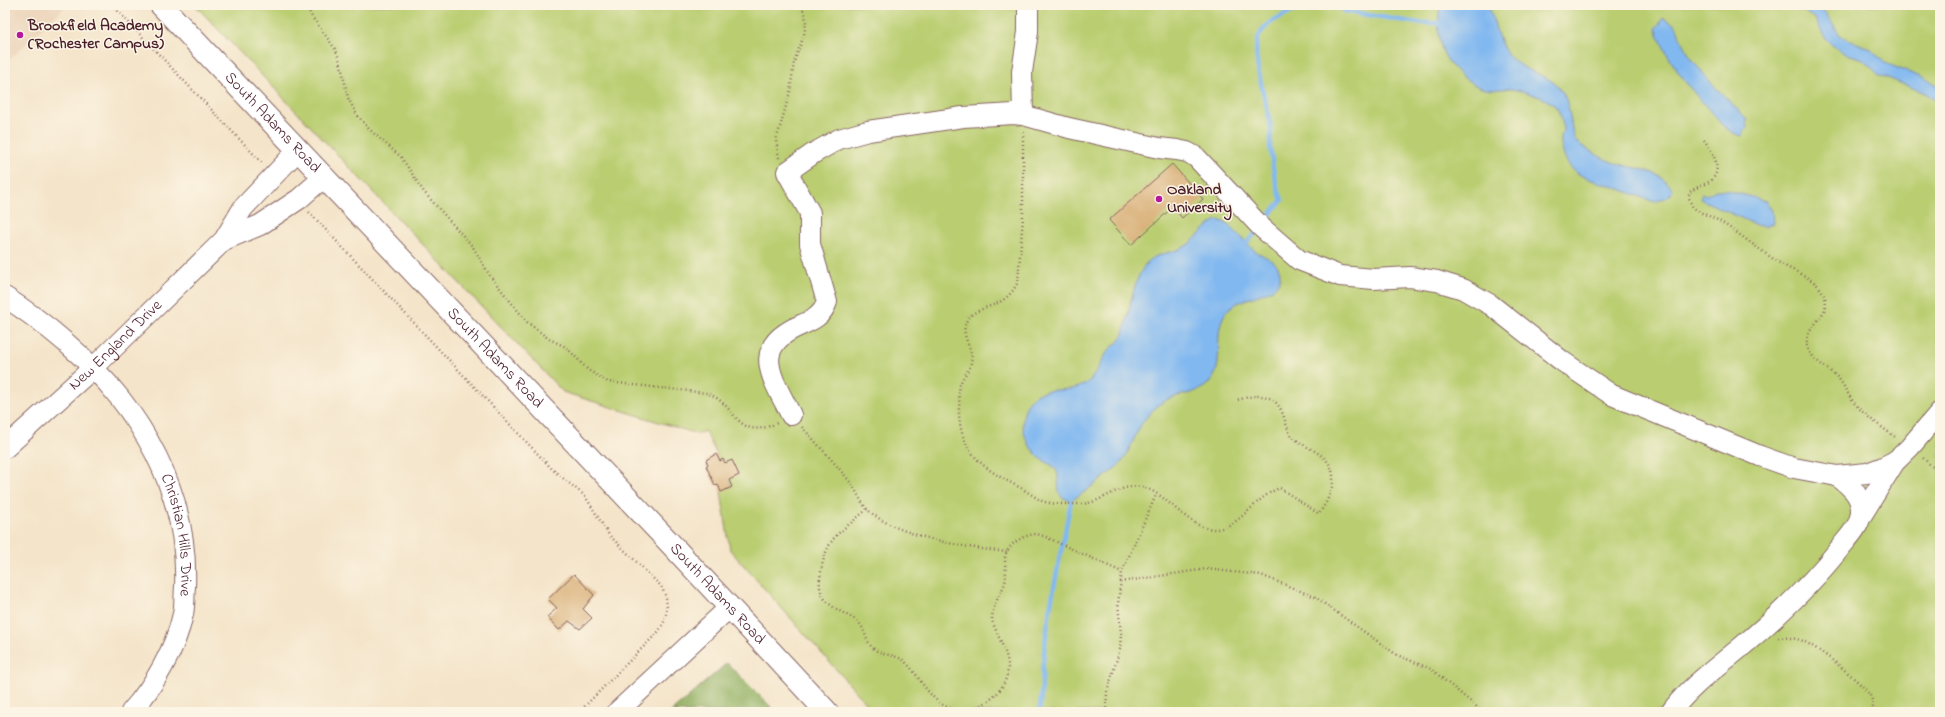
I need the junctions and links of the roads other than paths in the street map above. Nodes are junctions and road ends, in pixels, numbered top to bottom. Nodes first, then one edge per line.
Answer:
1 (161, 5) edge
2 (1028, 5) edge
3 (1023, 115) junction
4 (298, 150) junction
5 (324, 177) junction
6 (224, 240) junction
7 (5, 297) edge
8 (93, 368) junction
9 (1940, 412) edge
10 (791, 415) road end
11 (5, 448) edge
12 (1903, 454) junction
13 (1837, 476) junction
14 (1860, 518) junction
15 (730, 607) junction
16 (131, 712) edge
17 (617, 712) edge
18 (827, 712) edge
19 (1671, 712) edge

1 - 4 main road, South Adams Road
2 - 3 street
3 - 10 street
3 - 13 street
4 - 5 main road, South Adams Road
4 - 6 street, New England Drive
5 - 6 street, New England Drive
5 - 15 main road, South Adams Road
6 - 8 street, New England Drive
7 - 8 street, Christian Hills Drive
8 - 11 street, New England Drive
8 - 16 street, Christian Hills Drive
9 - 12 street
12 - 13 street
12 - 14 street
13 - 14 street
14 - 19 street
15 - 17 street
15 - 18 main road, South Adams Road

